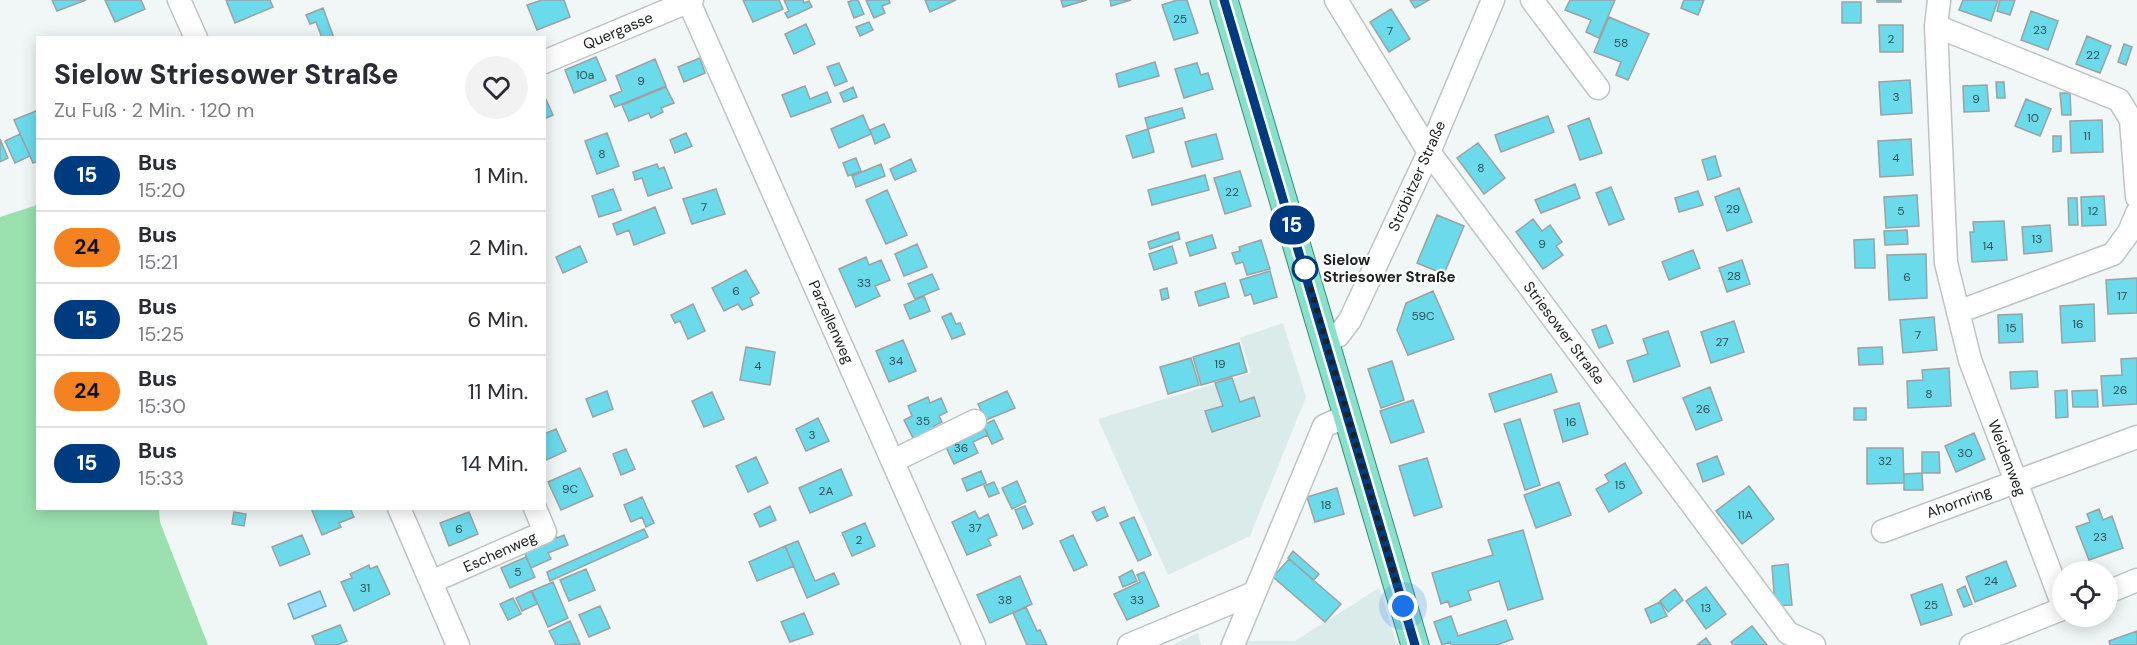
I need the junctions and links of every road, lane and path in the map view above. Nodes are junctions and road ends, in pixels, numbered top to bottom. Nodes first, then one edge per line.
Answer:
1 (179, 0) edge
2 (1224, 0) edge
3 (1336, 0) edge
4 (1493, 0) edge
5 (1532, 0) edge
6 (1940, 0) edge
7 (690, 1) edge
8 (1936, 26) junction
9 (195, 36) edge
10 (546, 61) edge
11 (1598, 88) dead end
12 (1429, 152) junction
13 (2137, 197) edge
14 (2137, 213) edge
15 (1958, 312) junction
16 (1325, 339) junction
17 (1347, 416) junction
18 (975, 421) dead end
19 (2137, 437) edge
20 (893, 461) junction
21 (2016, 481) junction
22 (400, 510) edge
23 (536, 510) edge
24 (1883, 531) dead end
25 (2052, 576) edge
26 (2137, 580) edge
27 (431, 582) junction
28 (2118, 588) edge
29 (1254, 593) junction
30 (2052, 613) edge
31 (458, 645) edge
32 (974, 645) edge
33 (1129, 645) edge
34 (1233, 645) edge
35 (1415, 645) edge
36 (1814, 645) edge
37 (1971, 645) edge

1 - 9 street
2 - 16 main road
3 - 12 street, Striesower Straße
4 - 12 street, Ströbitzer Straße
5 - 11 street
6 - 8 street, Weidenweg
7 - 10 street, Quergasse
7 - 20 street, Parzellenweg
8 - 13 street
8 - 15 street, Weidenweg
12 - 16 street, Ströbitzer Straße
12 - 36 street, Striesower Straße
14 - 15 street
15 - 21 street, Weidenweg
16 - 17 main road
17 - 29 street
17 - 35 main road
18 - 20 street
19 - 21 street, Ahornring
20 - 32 street, Parzellenweg
21 - 24 street, Ahornring
21 - 25 street, Weidenweg
22 - 27 street
23 - 27 street, Eschenweg
26 - 28 street
27 - 31 street
29 - 33 street
29 - 34 street
30 - 37 street

